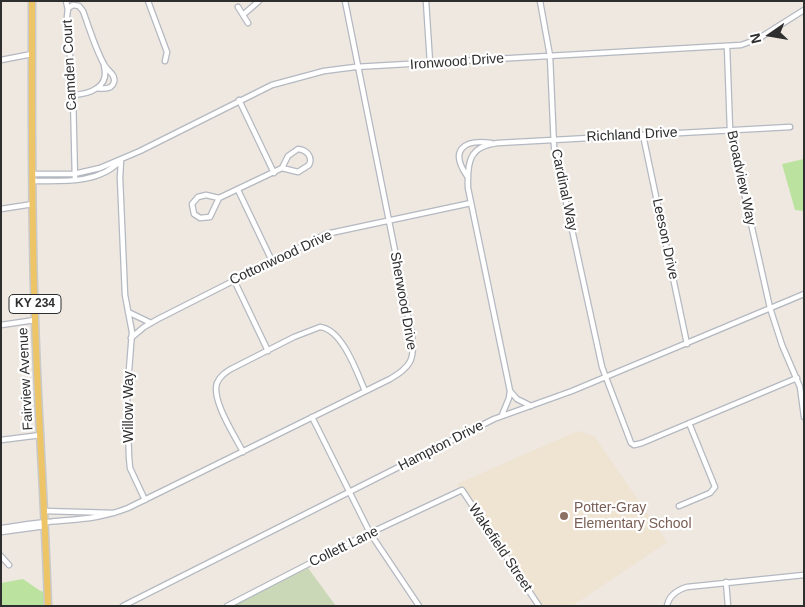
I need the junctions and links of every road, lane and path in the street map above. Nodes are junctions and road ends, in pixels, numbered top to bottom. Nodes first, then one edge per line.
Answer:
1 (32, 1) edge
2 (66, 1) edge
3 (81, 1) edge
4 (148, 1) edge
5 (259, 1) edge
6 (345, 1) edge
7 (426, 1) edge
8 (540, 1) edge
9 (81, 7) junction
10 (238, 7) dead end
11 (68, 10) junction
12 (804, 10) edge
13 (244, 14) junction
14 (248, 23) dead end
15 (727, 46) junction
16 (32, 54) junction
17 (550, 56) junction
18 (1, 60) edge
19 (165, 61) dead end
20 (430, 63) junction
21 (104, 65) junction
22 (359, 66) junction
23 (97, 88) junction
24 (72, 95) junction
25 (240, 100) junction
26 (790, 127) dead end
27 (730, 130) junction
28 (644, 135) junction
29 (553, 140) junction
30 (492, 144) junction
31 (121, 160) junction
32 (282, 168) junction
33 (274, 172) junction
34 (74, 174) junction
35 (33, 177) junction
36 (468, 177) junction
37 (75, 180) junction
38 (238, 190) junction
39 (219, 198) junction
40 (472, 203) junction
41 (33, 204) junction
42 (1, 209) edge
43 (388, 220) junction
44 (272, 260) junction
45 (234, 280) junction
46 (804, 294) edge
47 (770, 308) junction
48 (128, 311) junction
49 (35, 320) junction
50 (151, 323) junction
51 (1, 326) edge
52 (132, 338) junction
53 (687, 344) junction
54 (268, 350) junction
55 (606, 377) junction
56 (796, 378) junction
57 (365, 390) junction
58 (510, 390) junction
59 (531, 406) junction
60 (502, 415) junction
61 (312, 417) junction
62 (804, 417) edge
63 (689, 423) junction
64 (41, 434) junction
65 (1, 440) edge
66 (243, 452) junction
67 (462, 490) joint
68 (350, 493) junction
69 (145, 500) junction
70 (680, 506) dead end
71 (45, 512) junction
72 (115, 513) junction
73 (45, 524) junction
74 (1, 528) edge
75 (1, 532) edge
76 (370, 533) junction
77 (1, 556) edge
78 (9, 566) dead end
79 (804, 575) edge
80 (726, 582) junction
81 (48, 606) edge
82 (123, 606) edge
83 (227, 606) edge
84 (419, 606) edge
85 (539, 606) edge
86 (666, 606) edge
87 (728, 606) edge

1 - 16 main road, Fairview Avenue / KY 234
2 - 11 street
3 - 9 street
4 - 19 street
5 - 13 street
6 - 22 street, Sherwood Drive
7 - 20 street
8 - 17 street, Cardinal Way
9 - 11 street, Camden Court
9 - 21 street, Camden Court
10 - 13 street
11 - 24 street, Camden Court
12 - 15 street, Ironwood Drive
13 - 14 street
15 - 17 street, Ironwood Drive
15 - 27 street, Broadview Way
16 - 18 street
16 - 35 main road, Fairview Avenue / KY 234
17 - 20 street, Ironwood Drive
17 - 29 street, Cardinal Way
20 - 22 street, Ironwood Drive
21 - 23 street
21 - 23 street, Camden Court
22 - 25 street, Ironwood Drive
22 - 43 street, Sherwood Drive
23 - 24 street
24 - 34 street, Camden Court
25 - 31 street, Ironwood Drive
25 - 33 street
26 - 27 street, Richland Drive
27 - 28 street, Richland Drive
27 - 47 street, Broadview Way
28 - 29 street, Richland Drive
28 - 53 street, Leeson Drive
29 - 30 street, Richland Drive
29 - 55 street, Cardinal Way
30 - 36 street, Richland Drive
30 - 36 street
31 - 34 street, Ironwood Drive
31 - 37 street, Ironwood Drive
31 - 48 street, Willow Way
32 - 32 street
32 - 33 street
33 - 38 street
34 - 35 street, Ironwood Drive
34 - 37 street, Camden Court
35 - 37 street, Ironwood Drive
35 - 41 main road, Fairview Avenue / KY 234
36 - 40 street
38 - 39 street
38 - 44 street
39 - 39 street
40 - 43 street, Cottonwood Drive
40 - 58 street
41 - 42 street
41 - 49 main road, Fairview Avenue / KY 234
43 - 44 street, Cottonwood Drive
43 - 57 street, Sherwood Drive
44 - 45 street, Cottonwood Drive
45 - 50 street, Cottonwood Drive
45 - 54 street
46 - 47 street, Hampton Drive
47 - 53 street, Hampton Drive
47 - 56 street, Broadview Way
48 - 50 street
48 - 52 street, Willow Way
49 - 51 street
49 - 64 main road, Fairview Avenue / KY 234
50 - 52 street, Cottonwood Drive
52 - 69 street, Willow Way
53 - 55 street, Hampton Drive
54 - 57 street
54 - 66 street
55 - 59 street, Hampton Drive
55 - 63 street, Cardinal Way
56 - 62 street, Broadview Way
56 - 63 street
57 - 61 street, Sherwood Drive
58 - 59 street
58 - 60 street
59 - 60 street, Hampton Drive
60 - 68 street, Hampton Drive
61 - 66 street, Sherwood Drive
61 - 68 street
63 - 70 street
64 - 65 street
64 - 71 main road, Fairview Avenue / KY 234
66 - 69 street, Sherwood Drive
67 - 76 street, Collett Lane
67 - 85 street, Wakefield Street
68 - 76 street
68 - 82 street, Hampton Drive
69 - 72 street, Sherwood Drive
71 - 72 street, Sherwood Drive
71 - 73 main road, Fairview Avenue / KY 234
72 - 73 street, Sherwood Drive
73 - 74 street
73 - 75 street
73 - 81 main road, Fairview Avenue / KY 234
76 - 83 street, Collett Lane
76 - 84 street
77 - 78 street
79 - 80 street
80 - 86 street
80 - 87 street

